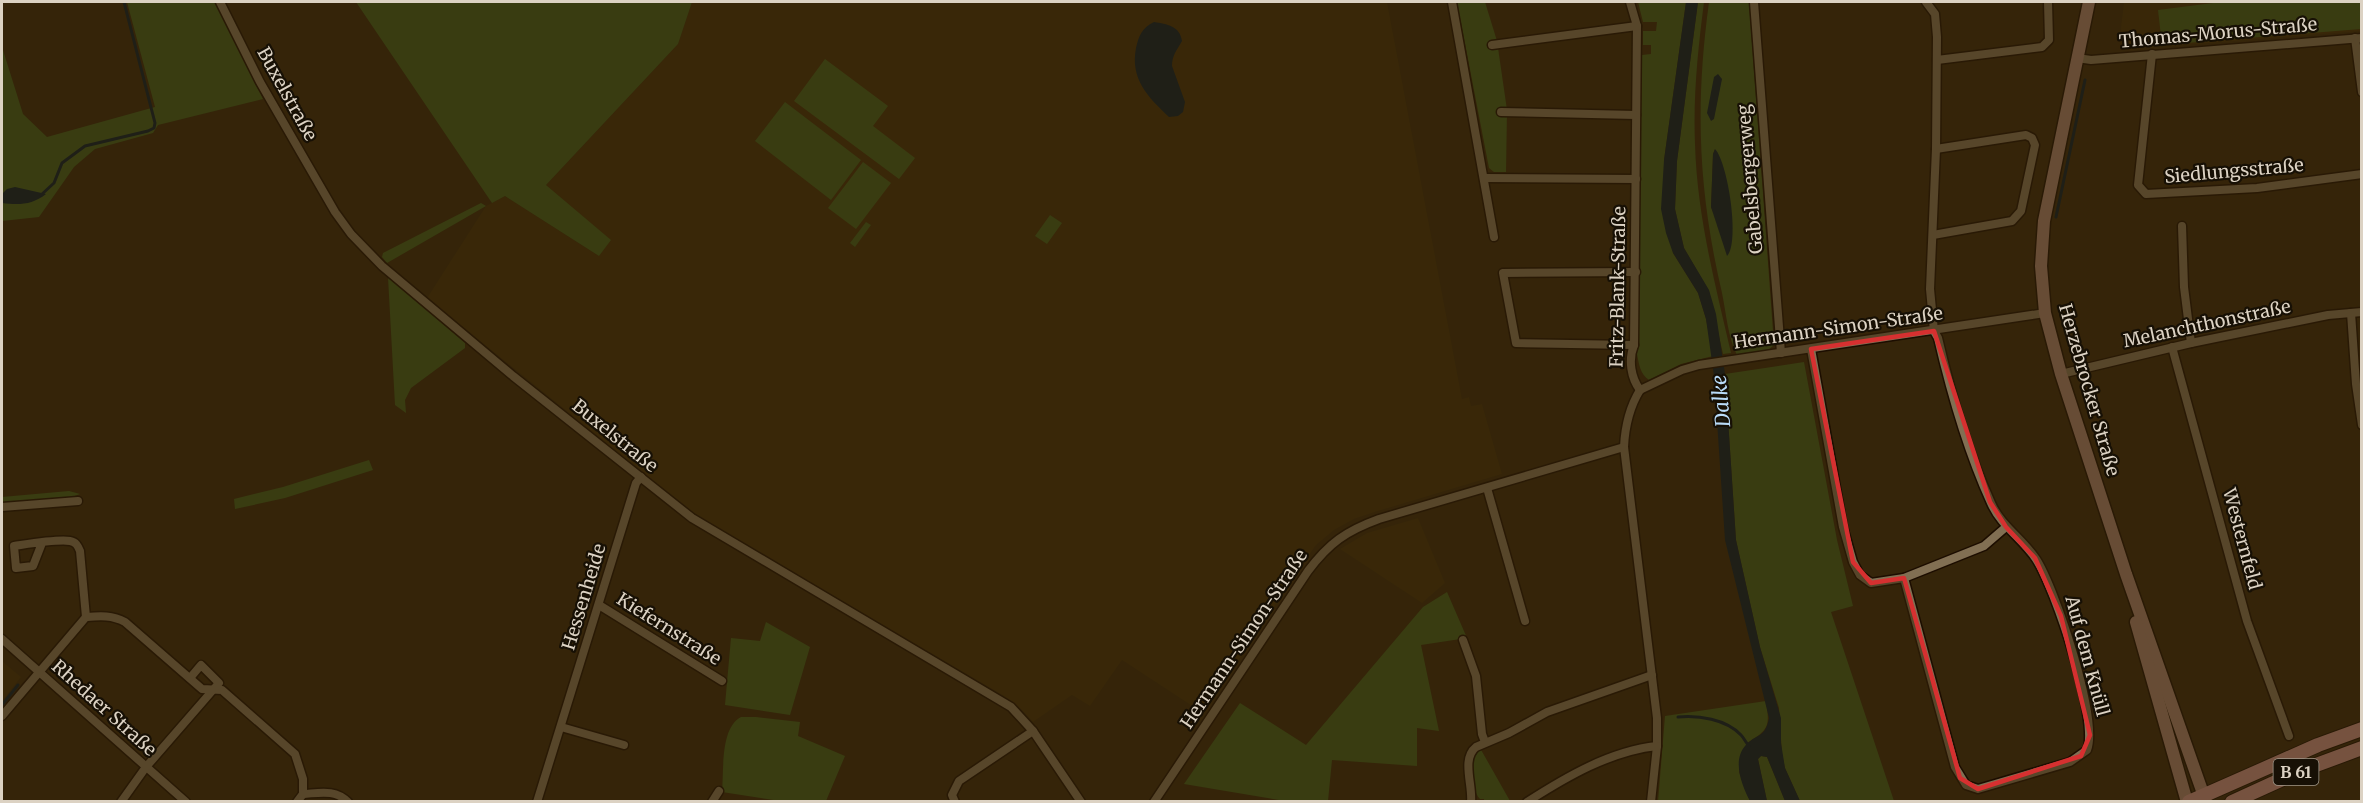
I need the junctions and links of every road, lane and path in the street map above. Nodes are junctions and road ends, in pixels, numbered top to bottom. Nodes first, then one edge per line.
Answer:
1 (220, 2) edge
2 (1452, 2) edge
3 (1630, 2) edge
4 (1754, 2) edge
5 (2048, 2) edge
6 (2089, 2) edge
7 (1930, 3) edge
8 (1637, 26) junction
9 (2358, 38) edge
10 (1492, 45) dead end
11 (2152, 54) junction
12 (2077, 58) junction
13 (1937, 60) junction
14 (2361, 92) edge
15 (1501, 112) dead end
16 (1636, 115) junction
17 (1936, 149) junction
18 (2361, 174) edge
19 (1485, 178) junction
20 (1636, 180) junction
21 (2182, 226) dead end
22 (1933, 235) junction
23 (1494, 237) dead end
24 (1636, 272) junction
25 (2361, 312) edge
26 (2351, 313) junction
27 (2045, 314) junction
28 (1934, 331) junction
29 (2191, 343) junction
30 (1634, 345) junction
31 (2172, 347) junction
32 (1811, 349) junction
33 (1781, 353) junction
34 (2061, 374) junction
35 (1640, 390) junction
36 (2361, 424) edge
37 (1624, 447) junction
38 (641, 477) junction
39 (1487, 489) junction
40 (78, 501) dead end
41 (2, 507) edge
42 (2006, 527) junction
43 (42, 543) dead end
44 (2126, 574) junction
45 (1905, 578) junction
46 (599, 605) junction
47 (86, 618) junction
48 (1525, 621) dead end
49 (2, 639) edge
50 (1463, 640) dead end
51 (38, 671) junction
52 (1652, 675) junction
53 (190, 678) junction
54 (722, 681) dead end
55 (213, 690) junction
56 (2, 717) edge
57 (561, 727) junction
58 (2361, 729) edge
59 (1033, 731) junction
60 (2289, 736) dead end
61 (1485, 742) junction
62 (624, 745) dead end
63 (1657, 747) junction
64 (2361, 748) edge
65 (146, 767) junction
66 (719, 791) dead end
67 (300, 798) edge
68 (2205, 798) edge
69 (121, 801) edge
70 (186, 801) edge
71 (348, 801) edge
72 (537, 801) edge
73 (712, 801) edge
74 (956, 801) edge
75 (1081, 801) edge
76 (1154, 801) edge
77 (1471, 801) edge
78 (1527, 801) edge
79 (1651, 801) edge
80 (2188, 801) edge
81 (2232, 801) edge

1 - 38 street, Buxelstraße
2 - 19 street
3 - 8 street, Fritz-Blank-Straße
4 - 33 street, Gabelsbergerweg
5 - 13 street
6 - 12 main road, Herzebrocker Straße
7 - 13 street, Auf dem Knüll
8 - 10 street
8 - 16 street, Fritz-Blank-Straße
9 - 11 street, Thomas-Morus-Straße
9 - 14 street
11 - 12 street, Thomas-Morus-Straße
11 - 18 street, Siedlungsstraße
12 - 27 main road, Herzebrocker Straße
13 - 17 street, Auf dem Knüll
15 - 16 street
16 - 20 street, Fritz-Blank-Straße
17 - 22 street, Auf dem Knüll
17 - 22 street
19 - 20 street
19 - 23 street
20 - 24 street, Fritz-Blank-Straße
21 - 29 street
22 - 28 street, Auf dem Knüll
24 - 30 street, Fritz-Blank-Straße
24 - 30 street
25 - 26 street, Melanchthonstraße
26 - 29 street, Melanchthonstraße
26 - 36 street
27 - 28 street, Hermann-Simon-Straße
27 - 34 main road, Herzebrocker Straße
28 - 32 street, Hermann-Simon-Straße
28 - 42 street, Auf dem Knüll
29 - 31 street, Melanchthonstraße
30 - 35 street, Fritz-Blank-Straße
31 - 34 street, Melanchthonstraße
31 - 60 street, Westernfeld
32 - 33 street, Hermann-Simon-Straße
32 - 45 street
33 - 35 street, Hermann-Simon-Straße
34 - 44 main road, Herzebrocker Straße
35 - 37 street, Fritz-Blank-Straße
37 - 39 street, Hermann-Simon-Straße
37 - 52 street, Fritz-Blank-Straße
38 - 46 street, Hessenheide
38 - 59 street, Buxelstraße
39 - 48 street
39 - 76 street, Hermann-Simon-Straße
40 - 41 street
42 - 45 street
42 - 45 street, Auf dem Knüll
43 - 47 street
44 - 68 main road, Herzebrocker Straße
44 - 80 main road, Herzebrocker Straße
46 - 54 street, Kiefernstraße
46 - 57 street, Hessenheide
47 - 51 street
47 - 53 street
49 - 51 street, Rhedaer Straße
50 - 61 street
51 - 56 street
51 - 65 street, Rhedaer Straße
52 - 61 street
52 - 63 street, Fritz-Blank-Straße
53 - 55 street
53 - 55 street
55 - 65 street
55 - 67 street
57 - 62 street
57 - 72 street, Hessenheide
58 - 68 main road, B 61
59 - 74 street
59 - 75 street, Buxelstraße
61 - 77 street
63 - 78 street
63 - 79 street, Fritz-Blank-Straße
64 - 81 main road, B 61
65 - 69 street
65 - 70 street, Rhedaer Straße
66 - 73 street
67 - 71 street
68 - 80 main road, B 61

